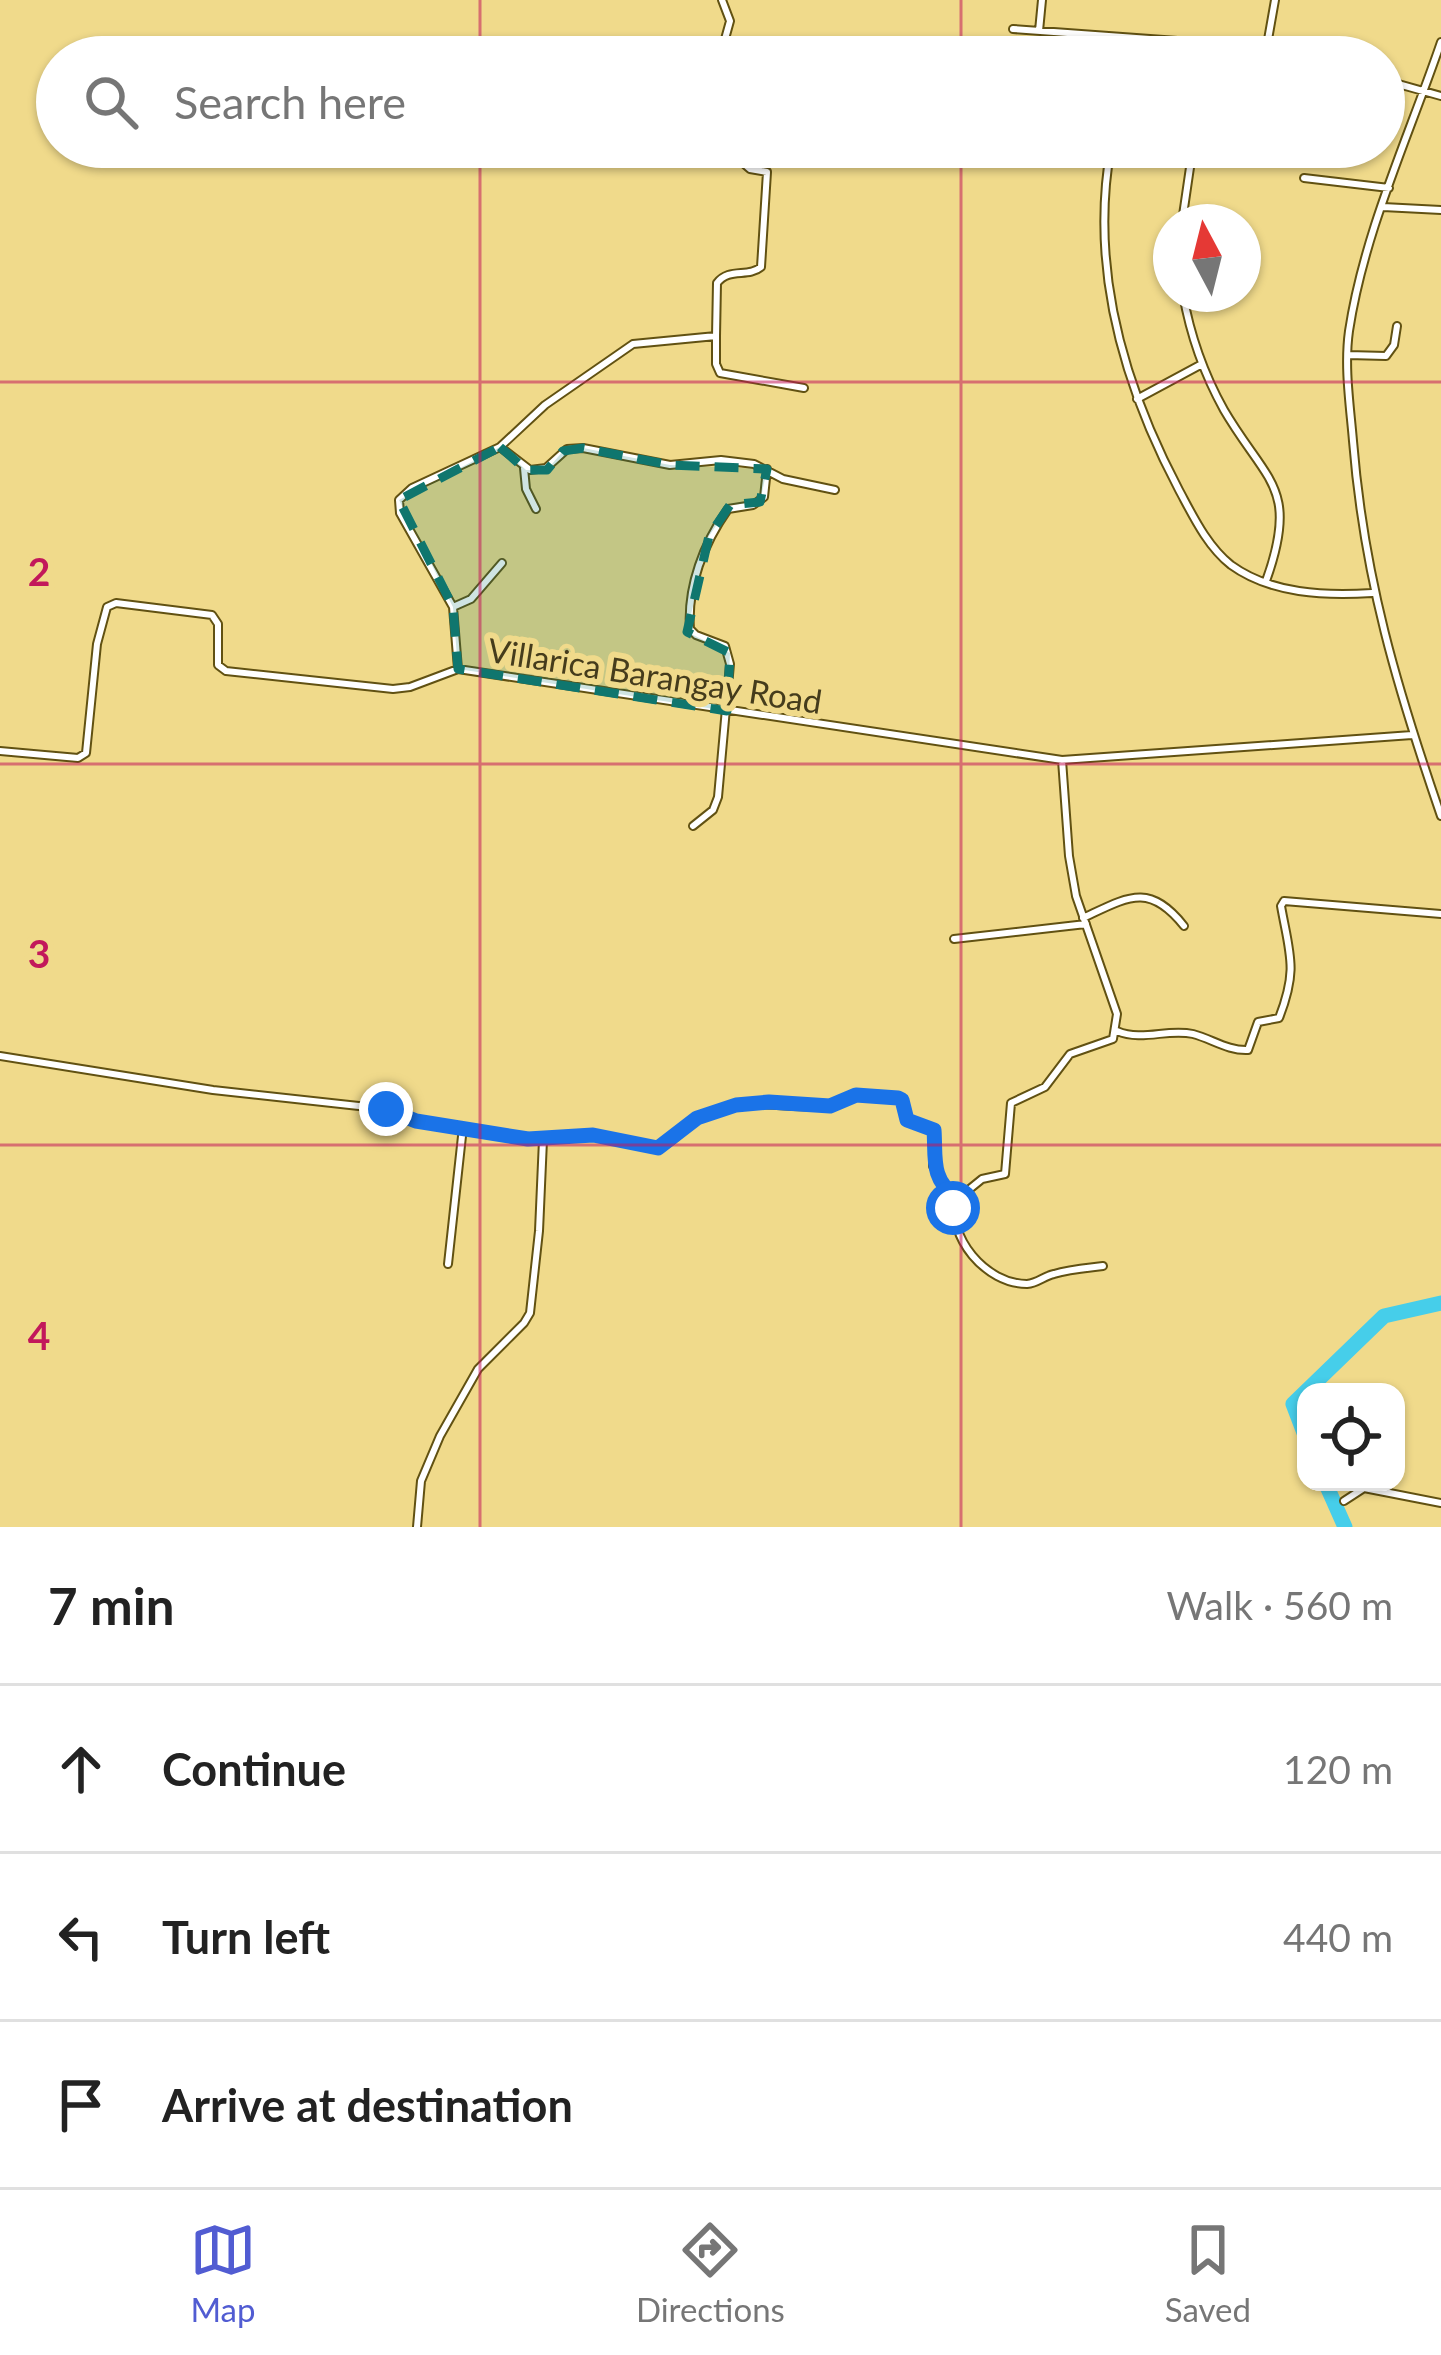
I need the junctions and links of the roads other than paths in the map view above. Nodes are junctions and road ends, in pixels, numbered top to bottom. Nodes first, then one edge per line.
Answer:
1 (722, 0) edge
2 (1042, 0) edge
3 (1275, 0) edge
4 (1013, 29) dead end
5 (1039, 31) junction
6 (1121, 35) joint
7 (726, 36) edge
8 (1132, 36) edge
9 (1269, 36) edge
10 (1441, 42) edge
11 (1405, 85) edge
12 (1425, 90) junction
13 (1441, 96) edge
14 (1405, 144) edge
15 (753, 168) edge
16 (1109, 168) edge
17 (1190, 168) edge
18 (1396, 168) edge
19 (1304, 178) dead end
20 (1389, 188) junction
21 (1185, 204) edge
22 (1383, 207) junction
23 (1441, 210) edge
24 (1188, 312) edge
25 (1397, 326) dead end
26 (716, 336) junction
27 (1348, 355) junction
28 (1203, 363) junction
29 (804, 388) dead end
30 (1136, 399) junction
31 (500, 447) junction
32 (524, 468) junction
33 (767, 469) junction
34 (835, 490) dead end
35 (536, 509) dead end
36 (502, 563) dead end
37 (1266, 581) junction
38 (1372, 592) junction
39 (453, 608) junction
40 (458, 669) junction
41 (727, 711) junction
42 (1412, 735) junction
43 (0, 751) edge
44 (1062, 760) junction
45 (1441, 816) edge
46 (693, 826) dead end
47 (1441, 914) edge
48 (1085, 921) junction
49 (1184, 926) dead end
50 (955, 939) dead end
51 (1117, 1030) junction
52 (0, 1056) edge
53 (463, 1126) junction
54 (543, 1140) junction
55 (956, 1197) junction
56 (448, 1264) dead end
57 (1102, 1266) dead end
58 (1344, 1501) dead end
59 (1441, 1503) edge
60 (417, 1527) edge

1 - 7 street
2 - 5 street
3 - 9 street
4 - 5 street
5 - 6 street
6 - 8 street
10 - 12 street
11 - 12 street
12 - 13 street
12 - 14 street
15 - 26 street
16 - 30 street
17 - 21 street
18 - 20 street
19 - 20 street
20 - 22 street
22 - 23 street
22 - 27 street
24 - 28 street
25 - 27 street
26 - 29 street
26 - 31 street
27 - 38 street
28 - 30 street
28 - 37 street
30 - 37 street
31 - 32 street
31 - 39 street
32 - 33 street
32 - 35 street
33 - 34 street
33 - 41 street
36 - 39 street
37 - 38 street
38 - 42 street
39 - 40 street
40 - 41 street, Villarica Barangay Road
40 - 43 street, Villarica Barangay Road
41 - 44 street, Villarica Barangay Road
41 - 46 street
42 - 44 street, Villarica Barangay Road
42 - 45 street
44 - 48 street
47 - 51 street
48 - 49 street
48 - 50 street
48 - 51 street
51 - 55 street
52 - 53 street
53 - 54 street
53 - 56 street
54 - 55 street
54 - 60 street
55 - 57 street
58 - 59 street

